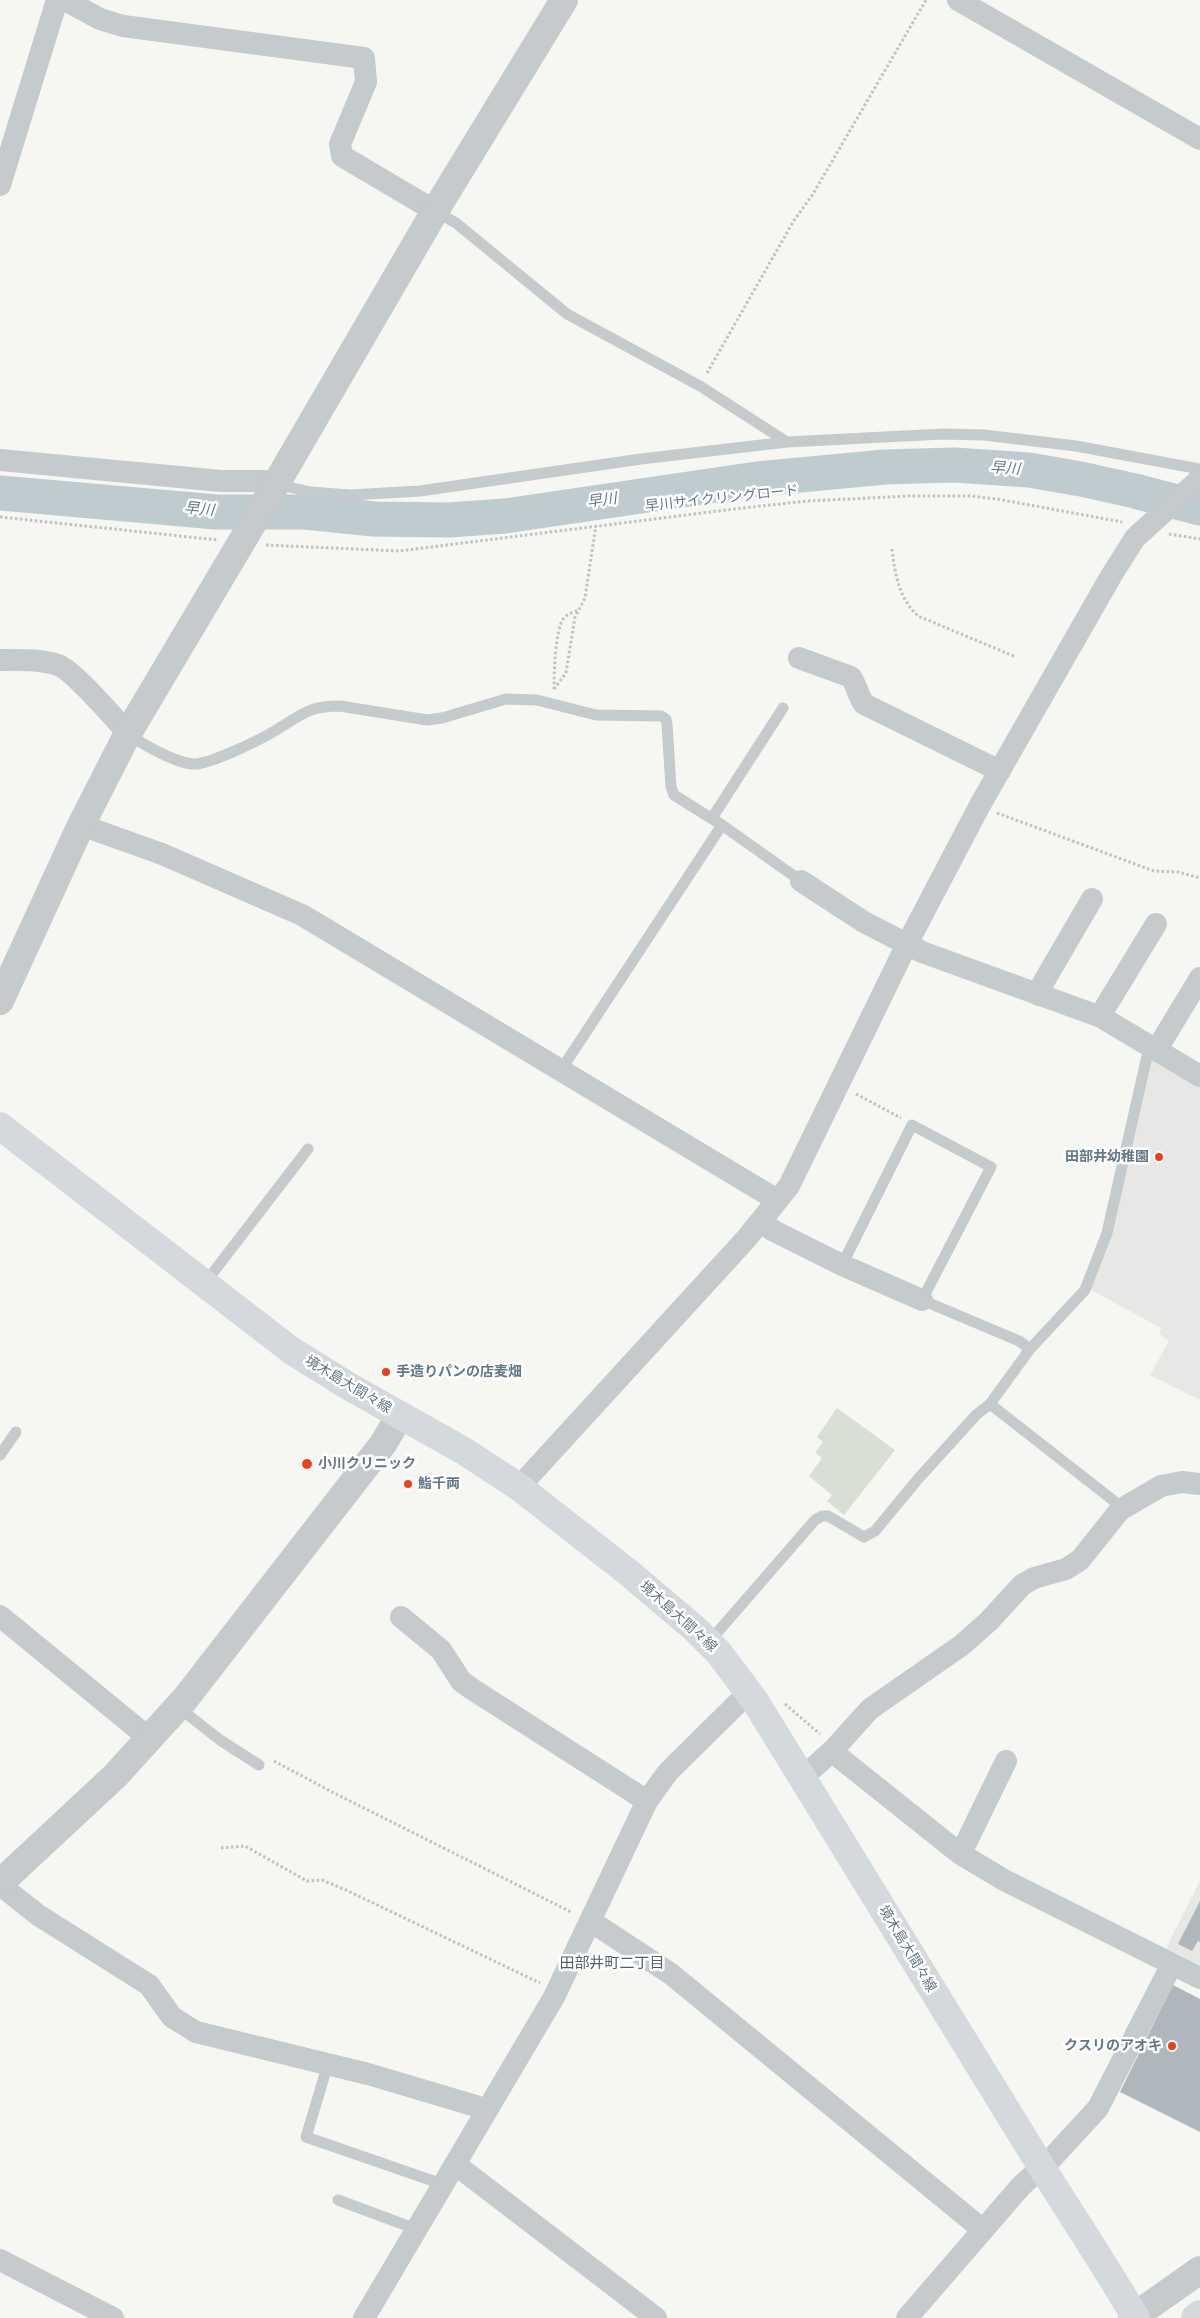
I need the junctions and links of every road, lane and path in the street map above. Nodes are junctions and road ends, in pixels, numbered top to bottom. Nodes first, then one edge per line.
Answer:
1 (57, 0) edge
2 (65, 0) edge
3 (564, 0) edge
4 (926, 0) edge
5 (958, 0) edge
6 (1200, 139) edge
7 (0, 185) edge
8 (434, 211) junction
9 (700, 386) junction
10 (787, 442) junction
11 (0, 460) edge
12 (1200, 469) edge
13 (1200, 479) edge
14 (274, 488) junction
15 (0, 517) edge
16 (1127, 523) dead end
17 (596, 525) junction
18 (1158, 529) junction
19 (1200, 539) edge
20 (242, 541) junction
21 (892, 549) dead end
22 (578, 610) junction
23 (1016, 657) dead end
24 (799, 658) dead end
25 (0, 660) edge
26 (554, 690) junction
27 (550, 704) junction
28 (783, 708) dead end
29 (128, 733) junction
30 (1000, 771) junction
31 (980, 805) junction
32 (717, 822) junction
33 (81, 825) junction
34 (1200, 878) edge
35 (801, 881) joint
36 (1092, 900) dead end
37 (1156, 924) dead end
38 (906, 944) junction
39 (1200, 978) edge
40 (1039, 995) junction
41 (0, 1002) edge
42 (1101, 1017) junction
43 (1154, 1048) junction
44 (561, 1070) junction
45 (1200, 1076) edge
46 (838, 1084) junction
47 (912, 1125) junction
48 (0, 1126) edge
49 (308, 1149) dead end
50 (777, 1200) junction
51 (762, 1221) junction
52 (842, 1265) junction
53 (205, 1283) junction
54 (922, 1300) junction
55 (1030, 1349) junction
56 (990, 1404) junction
57 (400, 1415) junction
58 (16, 1432) dead end
59 (0, 1454) edge
60 (1200, 1484) edge
61 (519, 1487) junction
62 (1120, 1510) junction
63 (1, 1617) edge
64 (401, 1617) dead end
65 (709, 1642) junction
66 (749, 1692) junction
67 (782, 1701) dead end
68 (178, 1707) junction
69 (150, 1739) junction
70 (828, 1744) junction
71 (270, 1759) dead end
72 (1006, 1761) dead end
73 (259, 1765) dead end
74 (802, 1778) junction
75 (647, 1801) junction
76 (222, 1848) dead end
77 (959, 1853) junction
78 (1, 1883) edge
79 (592, 1922) junction
80 (1172, 1964) junction
81 (1200, 1978) edge
82 (554, 1998) junction
83 (328, 2064) junction
84 (486, 2111) junction
85 (455, 2164) junction
86 (1041, 2167) junction
87 (442, 2184) junction
88 (338, 2200) dead end
89 (416, 2229) junction
90 (983, 2230) junction
91 (0, 2260) edge
92 (1200, 2270) edge
93 (1200, 2314) edge
94 (1134, 2317) edge
95 (113, 2318) edge
96 (364, 2318) edge
97 (656, 2318) edge
98 (907, 2318) edge
99 (1195, 2318) edge

1 - 7 street
2 - 8 street
3 - 8 street
4 - 9 path
5 - 6 street
8 - 9 lane
8 - 14 street
9 - 10 lane
10 - 12 lane
10 - 14 lane
11 - 14 street
13 - 18 street
14 - 20 street
15 - 20 path, 早川サイクリングロード
16 - 17 path, 早川サイクリングロード
17 - 20 path, 早川サイクリングロード
17 - 22 path
18 - 19 path
18 - 30 street
20 - 29 street
21 - 23 path
22 - 26 path
22 - 26 path
24 - 30 street
25 - 29 street
26 - 27 path
27 - 29 lane
27 - 32 lane
28 - 32 lane
29 - 33 street
30 - 31 street
31 - 34 path
31 - 38 street
32 - 35 lane
32 - 44 lane
33 - 41 street
33 - 44 street
35 - 38 street
36 - 40 street
37 - 42 street
38 - 40 street
38 - 46 street
39 - 43 street
40 - 42 street
42 - 43 street
43 - 45 street
43 - 55 lane
44 - 50 street
46 - 47 path
46 - 50 street
47 - 52 lane
47 - 54 lane
48 - 53 main road, 境木島大間々線
49 - 53 lane
50 - 51 street
51 - 52 street
51 - 61 street
52 - 54 street
53 - 57 main road, 境木島大間々線
54 - 55 lane
55 - 56 lane
56 - 62 lane
56 - 65 lane
57 - 61 main road, 境木島大間々線
57 - 68 street
58 - 59 lane
60 - 62 street
61 - 65 main road, 境木島大間々線
62 - 70 street
63 - 69 street
64 - 75 street
65 - 66 main road, 境木島大間々線
66 - 74 main road, 境木島大間々線
66 - 75 street
67 - 70 path
68 - 69 street
68 - 73 lane
69 - 78 street
70 - 74 street
70 - 77 street
71 - 79 path
72 - 77 street
74 - 86 main road, 境木島大間々線
75 - 79 street
76 - 82 path
77 - 80 street
78 - 83 street
79 - 82 street
79 - 90 street
80 - 81 street
80 - 86 street
82 - 84 street
83 - 84 street
83 - 87 lane
84 - 85 street
85 - 87 street
85 - 97 street
86 - 90 street
86 - 94 main road, 境木島大間々線
87 - 89 street
88 - 89 lane
89 - 96 street
90 - 98 street
91 - 95 street
92 - 94 street
93 - 99 main road

